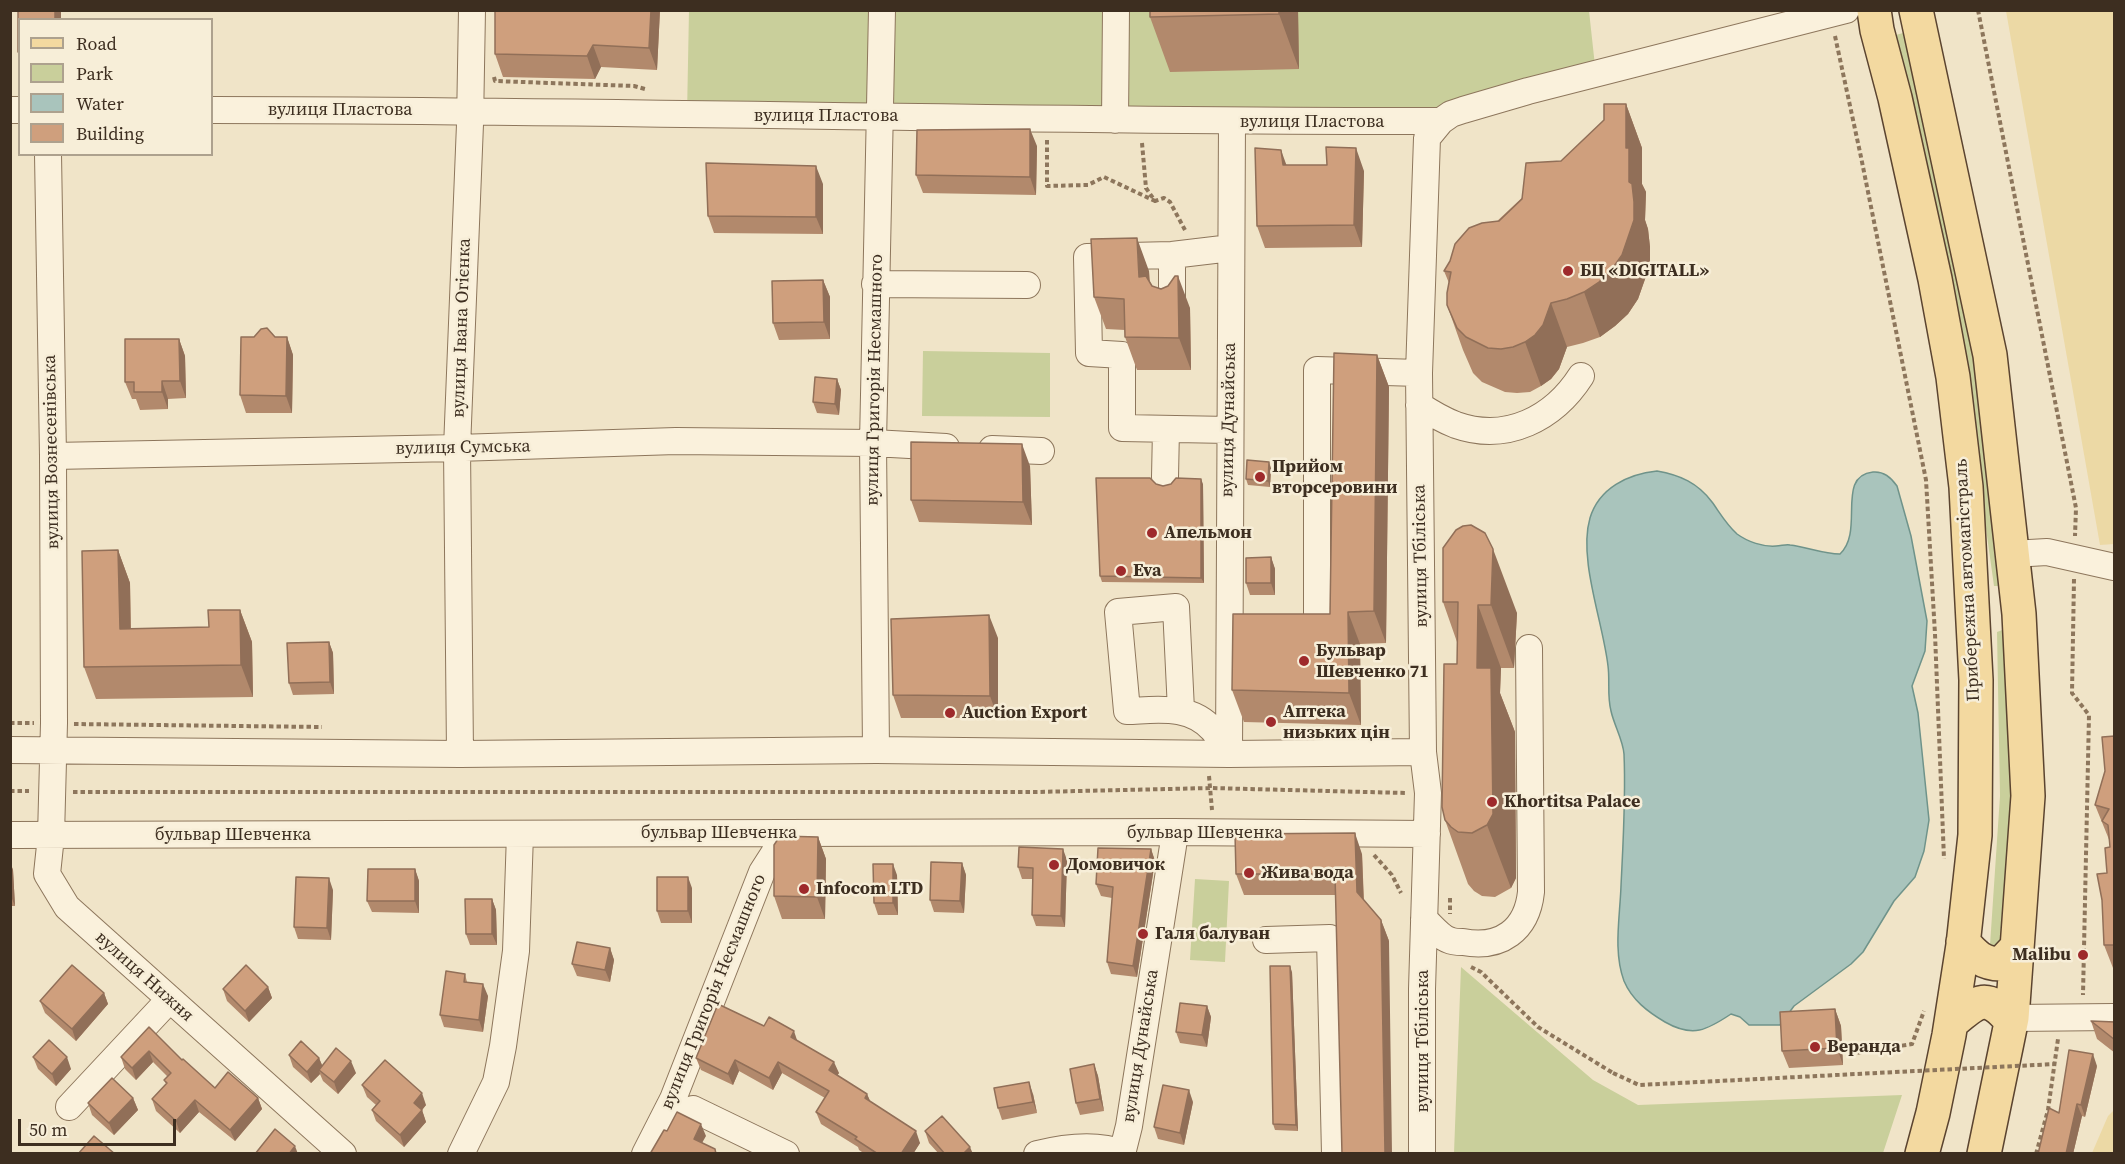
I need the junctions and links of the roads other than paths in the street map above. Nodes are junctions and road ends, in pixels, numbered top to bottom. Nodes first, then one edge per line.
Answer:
1 (472, 10) edge
2 (882, 10) edge
3 (1116, 10) edge
4 (1875, 10) edge
5 (1916, 10) edge
6 (1837, 13) edge
7 (213, 110) edge
8 (471, 110) junction
9 (881, 116) junction
10 (1115, 120) junction
11 (1232, 122) junction
12 (1434, 129) junction
13 (48, 156) edge
14 (1231, 248) junction
15 (1184, 254) junction
16 (875, 284) junction
17 (1027, 285) dead end
18 (1173, 306) edge
19 (1419, 373) junction
20 (1581, 376) dead end
21 (1419, 405) junction
22 (1166, 429) junction
23 (1229, 430) junction
24 (873, 443) junction
25 (458, 448) junction
26 (1041, 452) dead end
27 (53, 456) junction
28 (1165, 477) dead end
29 (2014, 567) junction
30 (2115, 567) edge
31 (1970, 572) junction
32 (1250, 631) junction
33 (2020, 641) junction
34 (1529, 648) dead end
35 (1974, 649) junction
36 (1181, 710) dead end
37 (10, 750) edge
38 (52, 750) junction
39 (876, 750) junction
40 (1423, 752) junction
41 (460, 754) junction
42 (1229, 754) junction
43 (1173, 832) junction
44 (787, 833) junction
45 (520, 834) junction
46 (1427, 834) junction
47 (10, 835) edge
48 (51, 836) junction
49 (1424, 919) junction
50 (1266, 940) dead end
51 (1963, 942) junction
52 (2017, 947) junction
53 (169, 1000) junction
54 (1939, 1014) junction
55 (2115, 1017) edge
56 (2012, 1019) junction
57 (69, 1107) dead end
58 (693, 1109) dead end
59 (1123, 1153) edge
60 (343, 1154) edge
61 (461, 1154) edge
62 (645, 1154) edge
63 (786, 1154) edge
64 (1037, 1154) edge
65 (1335, 1154) edge
66 (1422, 1154) edge
67 (1922, 1154) edge
68 (1984, 1154) edge

1 - 8 street, вулиця Івана Огієнка
2 - 9 street, вулиця Григорія Несмашного
3 - 10 street
4 - 31 main road, Прибережна автомагістраль
5 - 29 main road
6 - 12 street, вулиця Пластова
7 - 8 street, вулиця Пластова
8 - 9 street, вулиця Пластова
8 - 25 street, вулиця Івана Огієнка
9 - 10 street, вулиця Пластова
9 - 16 street, вулиця Григорія Несмашного
10 - 11 street, вулиця Пластова
11 - 12 street, вулиця Пластова
11 - 14 street, вулиця Дунайська
12 - 19 street, вулиця Тбіліська
13 - 27 street, вулиця Вознесенівська
14 - 15 street
14 - 23 street, вулиця Дунайська
15 - 18 street
15 - 22 street
16 - 17 street
16 - 24 street, вулиця Григорія Несмашного
19 - 21 street, вулиця Тбіліська
19 - 32 street
20 - 21 street
21 - 40 street, вулиця Тбіліська
22 - 23 street
22 - 28 street
23 - 32 street, вулиця Дунайська
24 - 25 street, вулиця Сумська
24 - 26 street, вулиця Сумська
24 - 39 street, вулиця Григорія Несмашного
25 - 27 street, вулиця Сумська
25 - 41 street, вулиця Івана Огієнка
27 - 38 street, вулиця Вознесенівська
29 - 30 street
29 - 31 main road
29 - 33 main road
31 - 35 main road, Прибережна автомагістраль
32 - 42 street, вулиця Дунайська
33 - 35 main road
33 - 52 main road
34 - 49 street
35 - 51 main road, Прибережна автомагістраль
36 - 42 street
37 - 38 street
38 - 41 street
38 - 48 street, вулиця Нижня
39 - 41 street
39 - 42 street
40 - 42 street
40 - 46 street, вулиця Тбіліська
43 - 44 street, бульвар Шевченка
43 - 46 street, бульвар Шевченка
43 - 59 street, вулиця Дунайська
44 - 45 street, бульвар Шевченка
44 - 62 street, вулиця Григорія Несмашного
45 - 48 street, бульвар Шевченка
45 - 61 street
46 - 49 street, вулиця Тбіліська
47 - 48 street, бульвар Шевченка
48 - 53 street, вулиця Нижня
49 - 66 street, вулиця Тбіліська
50 - 65 street
51 - 52 main road
51 - 54 main road, Прибережна автомагістраль
52 - 56 main road
53 - 57 street
53 - 60 street, вулиця Нижня
54 - 56 main road
54 - 67 main road, Прибережна автомагістраль
55 - 56 street
56 - 68 main road
58 - 63 street
59 - 64 street

